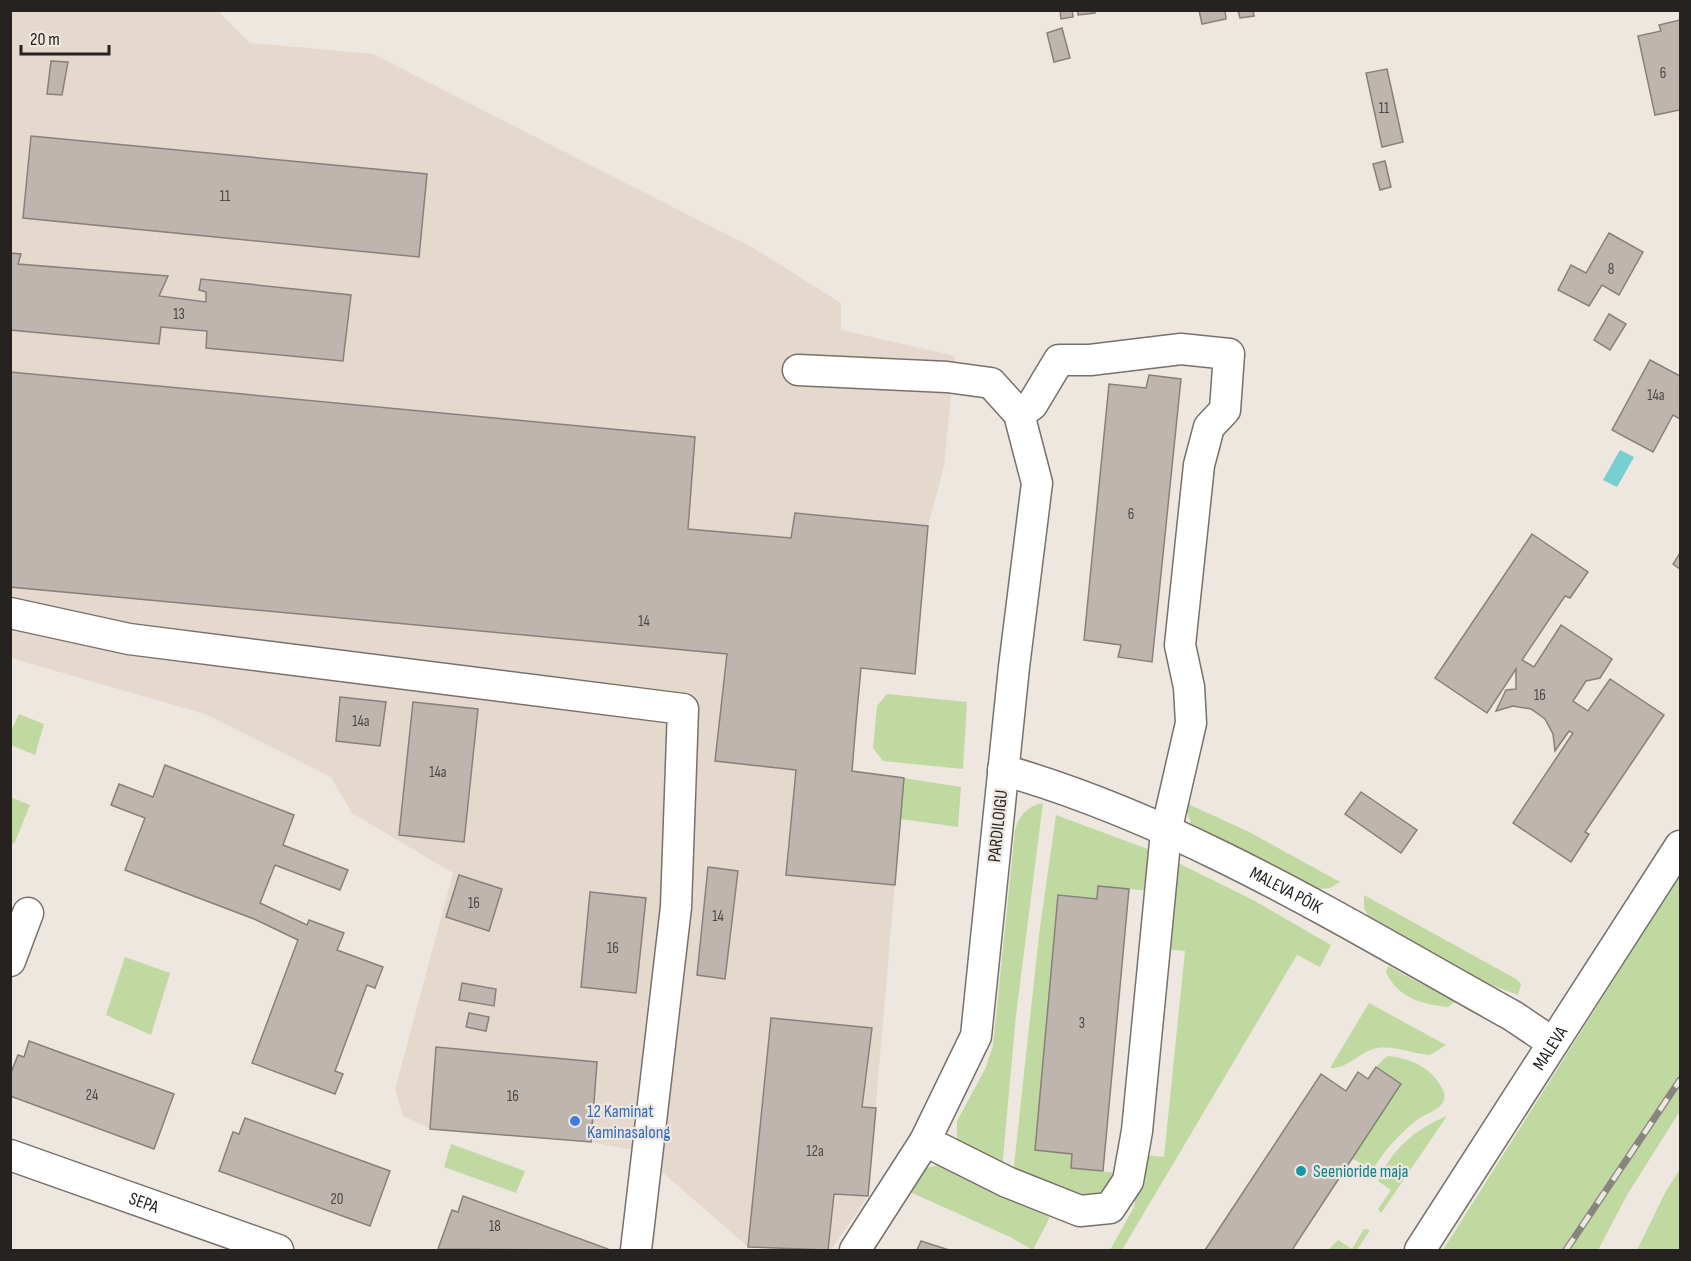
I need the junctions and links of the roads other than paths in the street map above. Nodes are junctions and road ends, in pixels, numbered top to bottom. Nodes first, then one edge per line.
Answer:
1 (798, 370) dead end
2 (1019, 414) junction
3 (10, 613) edge
4 (1003, 770) junction
5 (1166, 832) junction
6 (1680, 846) edge
7 (28, 914) dead end
8 (10, 962) edge
9 (1553, 1043) junction
10 (925, 1141) junction
11 (10, 1155) edge
12 (278, 1251) edge
13 (636, 1251) edge
14 (855, 1251) edge
15 (1420, 1251) edge

1 - 2 street, PARDILOIGU
2 - 4 street, PARDILOIGU
2 - 5 street
3 - 13 street
4 - 5 street, MALEVA PÕIK
4 - 10 street, PARDILOIGU
5 - 9 street, MALEVA PÕIK
5 - 10 street
6 - 9 street, MALEVA
7 - 8 street
9 - 15 street, MALEVA
10 - 14 street, PARDILOIGU
11 - 12 street, SEPA

